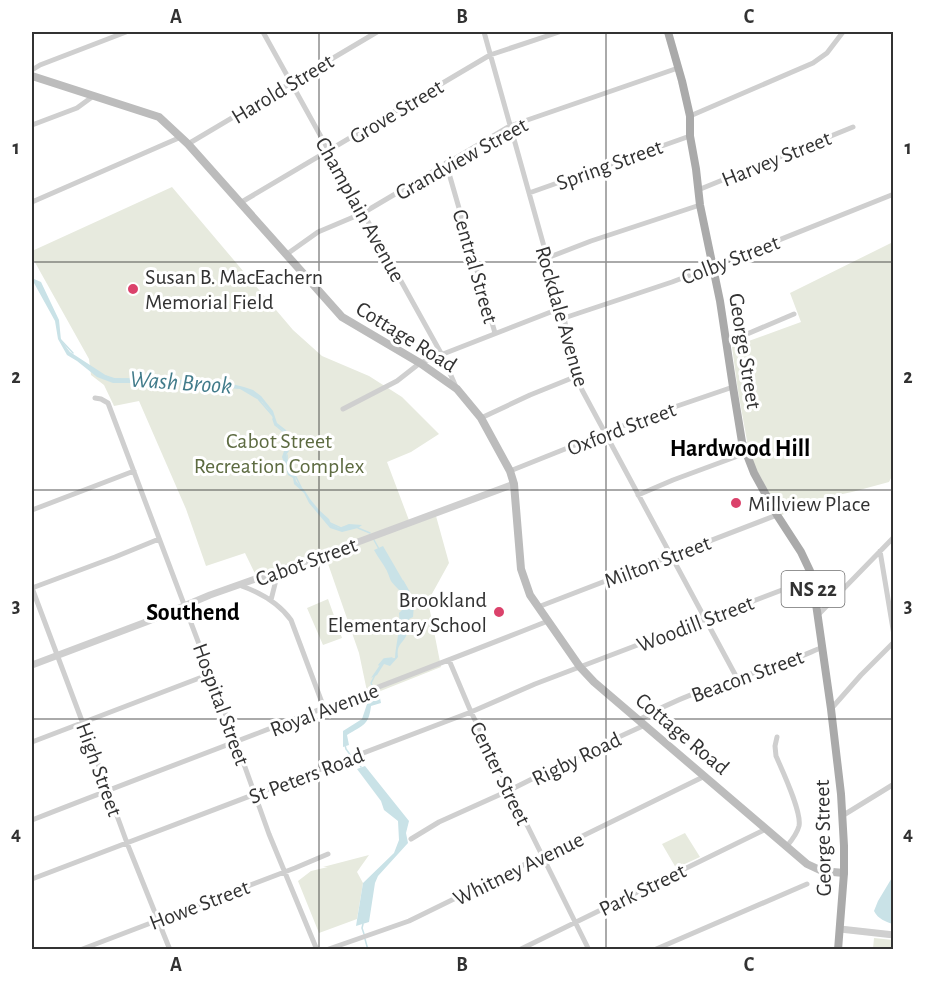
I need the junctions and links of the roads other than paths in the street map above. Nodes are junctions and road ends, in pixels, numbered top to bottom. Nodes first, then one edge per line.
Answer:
1 (126, 32) edge
2 (263, 32) edge
3 (377, 32) edge
4 (484, 32) edge
5 (559, 32) edge
6 (668, 32) edge
7 (832, 32) edge
8 (842, 33) edge
9 (490, 55) junction
10 (678, 68) junction
11 (32, 70) edge
12 (32, 76) edge
13 (291, 82) junction
14 (92, 97) junction
15 (690, 116) junction
16 (32, 125) edge
17 (510, 126) junction
18 (853, 127) dead end
19 (690, 136) junction
20 (181, 137) junction
21 (188, 144) junction
22 (329, 150) junction
23 (446, 163) junction
24 (698, 190) junction
25 (529, 193) junction
26 (894, 194) edge
27 (32, 202) edge
28 (240, 203) junction
29 (700, 205) junction
30 (363, 213) junction
31 (287, 254) junction
32 (547, 258) junction
33 (714, 266) junction
34 (561, 308) junction
35 (794, 314) dead end
36 (564, 318) junction
37 (495, 333) junction
38 (726, 343) junction
39 (442, 355) junction
40 (420, 363) junction
41 (577, 376) junction
42 (732, 387) junction
43 (457, 389) junction
44 (95, 398) dead end
45 (343, 409) dead end
46 (481, 418) junction
47 (604, 432) junction
48 (746, 453) junction
49 (134, 471) junction
50 (510, 471) junction
51 (514, 484) junction
52 (638, 495) junction
53 (32, 510) edge
54 (777, 515) junction
55 (894, 537) edge
56 (159, 539) junction
57 (880, 551) junction
58 (671, 556) junction
59 (278, 572) junction
60 (811, 579) junction
61 (239, 585) junction
62 (32, 588) edge
63 (271, 600) junction
64 (185, 606) junction
65 (538, 607) junction
66 (818, 615) junction
67 (705, 619) junction
68 (548, 621) junction
69 (894, 635) edge
70 (894, 642) edge
71 (823, 647) junction
72 (57, 655) junction
73 (449, 660) junction
74 (32, 665) edge
75 (580, 667) junction
76 (210, 674) junction
77 (737, 678) junction
78 (324, 708) junction
79 (831, 709) junction
80 (471, 712) junction
81 (83, 722) junction
82 (642, 723) junction
83 (777, 737) dead end
84 (32, 742) edge
85 (236, 742) junction
86 (705, 776) junction
87 (894, 784) edge
88 (510, 790) junction
89 (109, 791) junction
90 (255, 794) junction
91 (842, 816) junction
92 (32, 820) edge
93 (766, 829) junction
94 (411, 839) dead end
95 (127, 843) junction
96 (787, 846) junction
97 (328, 854) dead end
98 (543, 856) junction
99 (284, 872) junction
100 (844, 873) junction
101 (32, 879) edge
102 (807, 884) dead end
103 (157, 920) junction
104 (575, 922) junction
105 (840, 929) junction
106 (894, 935) edge
107 (80, 950) edge
108 (170, 950) edge
109 (317, 950) edge
110 (326, 950) edge
111 (519, 950) edge
112 (589, 950) edge
113 (654, 950) edge
114 (838, 950) edge

1 - 11 street
2 - 13 street, Champlain Avenue
3 - 13 street, Harold Street
4 - 9 street, Rockdale Avenue
5 - 9 street, Grove Street
6 - 10 main road, George Street / NS 22
7 - 8 street
8 - 15 street
9 - 17 street, Rockdale Avenue
9 - 22 street, Grove Street
10 - 15 main road, George Street / NS 22
10 - 17 street, Grandview Street
12 - 14 main road, Cottage Road
13 - 21 street, Harold Street
13 - 22 street, Champlain Avenue
14 - 16 street
14 - 20 main road, Cottage Road
15 - 19 main road, George Street / NS 22
17 - 23 street, Grandview Street
17 - 25 street, Rockdale Avenue
18 - 24 street, Harvey Street
19 - 24 main road, George Street / NS 22
19 - 25 street, Spring Street
20 - 21 main road, Cottage Road
20 - 27 street
21 - 28 main road, Cottage Road
22 - 28 street, Grove Street
22 - 30 street, Champlain Avenue
23 - 30 street, Grandview Street
23 - 37 street, Central Street
24 - 29 main road, George Street / NS 22
25 - 32 street, Rockdale Avenue
26 - 33 street, Colby Street
28 - 31 main road, Cottage Road
29 - 32 street
29 - 33 main road, George Street / NS 22
30 - 31 street, Grandview Street
30 - 39 street, Champlain Avenue
31 - 40 main road, Cottage Road
32 - 34 street, Rockdale Avenue
33 - 36 street, Colby Street
33 - 38 main road, George Street / NS 22
34 - 36 street, Rockdale Avenue
34 - 37 street
35 - 38 street
36 - 41 street, Rockdale Avenue
37 - 39 street
38 - 42 main road, George Street / NS 22
39 - 40 street
39 - 43 street, Champlain Avenue
40 - 43 main road, Cottage Road
40 - 45 street
41 - 46 street
41 - 47 street, Rockdale Avenue
42 - 47 street, Oxford Street
42 - 48 main road, George Street / NS 22
43 - 46 main road, Cottage Road
44 - 49 street, Hospital Street
46 - 50 main road, Cottage Road
47 - 50 street, Oxford Street
47 - 52 street, Rockdale Avenue
48 - 52 street
48 - 54 main road, George Street / NS 22
49 - 53 street
49 - 56 street, Hospital Street
50 - 51 main road, Cottage Road
51 - 59 street, Cabot Street
51 - 65 main road, Cottage Road
52 - 58 street, Rockdale Avenue
54 - 58 street, Milton Street
54 - 60 main road, George Street / NS 22
55 - 57 street
56 - 62 street
56 - 64 street, Hospital Street
57 - 66 street
57 - 69 street
58 - 65 street, Milton Street
58 - 67 street, Rockdale Avenue
59 - 61 street, Cabot Street
59 - 63 street
60 - 66 main road, George Street / NS 22
60 - 67 street, Woodill Street
61 - 63 street
61 - 64 street, Cabot Street
62 - 72 street, High Street
63 - 78 street
64 - 72 street, Cabot Street
64 - 76 street, Hospital Street
65 - 68 main road, Cottage Road
66 - 71 main road, George Street / NS 22
67 - 75 street, Woodill Street
67 - 77 street, Rockdale Avenue
68 - 73 street, Royal Avenue
68 - 75 main road, Cottage Road
70 - 79 street
71 - 77 street, Beacon Street
71 - 79 main road, George Street / NS 22
72 - 74 street, Cabot Street
72 - 81 street, High Street
73 - 78 street, Royal Avenue
73 - 80 street, Center Street
75 - 80 street, St Peters Road
75 - 82 main road, Cottage Road
76 - 81 street
76 - 85 street, Hospital Street
77 - 82 street, Beacon Street
78 - 85 street, Royal Avenue
79 - 91 main road, George Street / NS 22
80 - 88 street, Center Street
80 - 90 street, St Peters Road
81 - 84 street
81 - 89 street, High Street
82 - 86 main road, Cottage Road
82 - 88 street, Rigby Road
83 - 96 street
85 - 89 street, Royal Avenue
85 - 90 street, Hospital Street
86 - 93 main road, Cottage Road
86 - 98 street, Whitney Avenue
87 - 91 street
88 - 94 street, Rigby Road
88 - 98 street, Center Street
89 - 92 street, Royal Avenue
89 - 95 street, High Street
90 - 95 street, St Peters Road
90 - 99 street, Hospital Street
91 - 100 main road, George Street / NS 22
93 - 96 main road, Cottage Road
93 - 104 street, Park Street
95 - 101 street, St Peters Road
95 - 103 street, High Street
96 - 100 main road, Cottage Road
97 - 99 street, Howe Street
98 - 104 street, Center Street
98 - 110 street, Whitney Avenue
99 - 103 street, Howe Street
99 - 109 street, Hospital Street
100 - 105 main road, George Street / NS 22
102 - 113 street
103 - 107 street, Howe Street
103 - 108 street, High Street
104 - 111 street, Park Street
104 - 112 street, Center Street
105 - 106 street
105 - 114 main road, George Street / NS 22

